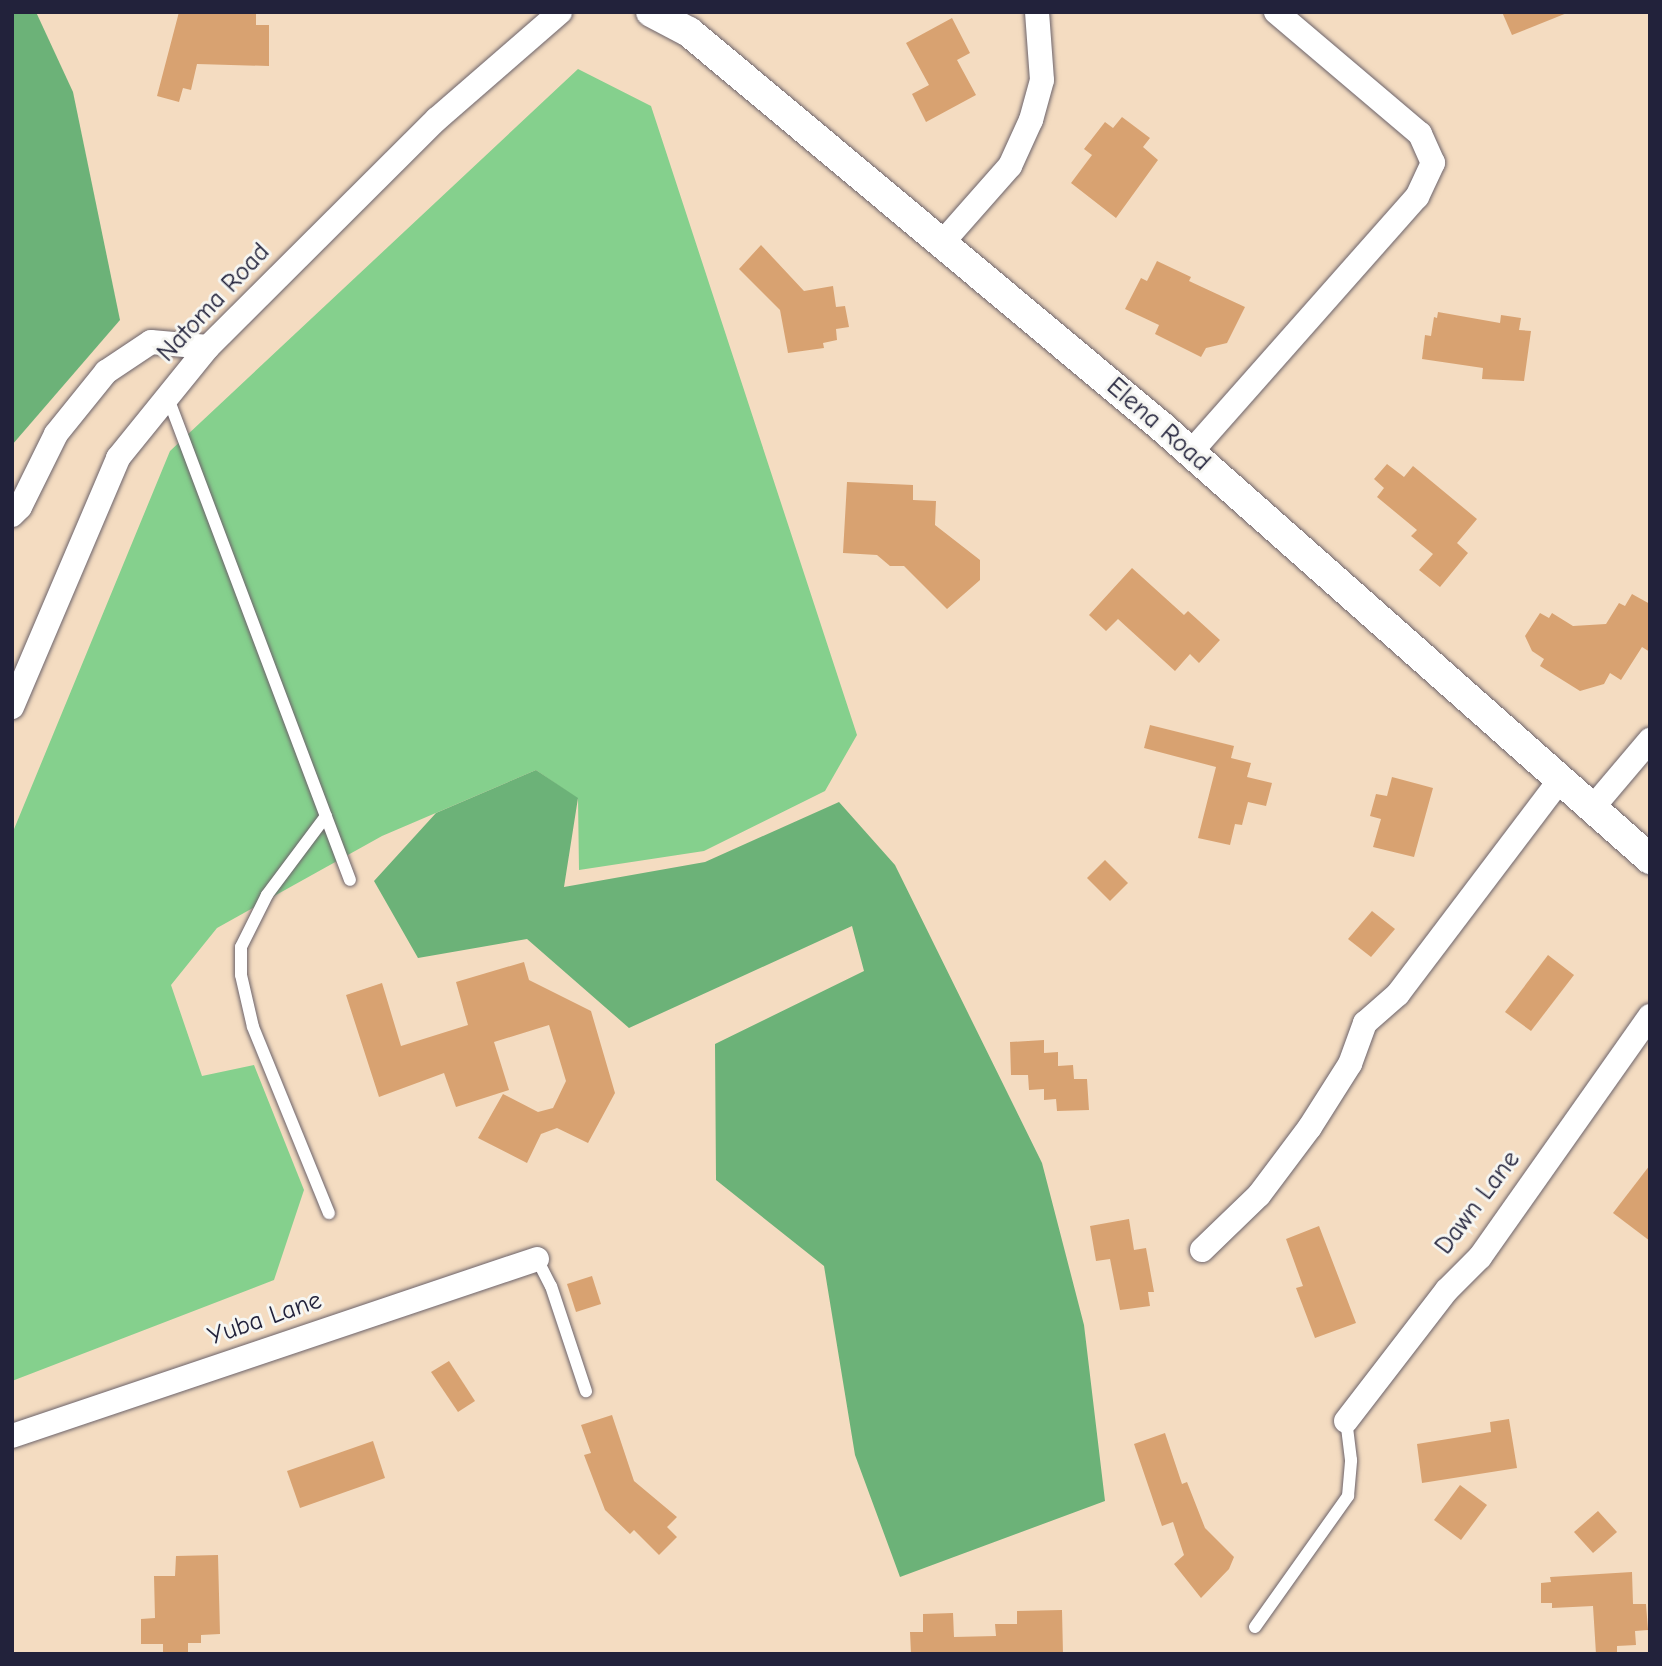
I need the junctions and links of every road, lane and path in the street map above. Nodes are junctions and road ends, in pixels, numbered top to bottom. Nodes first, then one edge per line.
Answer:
1 (560, 12) edge
2 (651, 12) edge
3 (1037, 12) edge
4 (1276, 12) edge
5 (942, 243) junction
6 (208, 347) junction
7 (168, 398) junction
8 (1191, 452) junction
9 (12, 516) edge
10 (12, 707) edge
11 (1650, 740) edge
12 (1560, 780) junction
13 (1594, 806) junction
14 (326, 816) junction
15 (1650, 859) edge
16 (350, 880) dead end
17 (1650, 1016) edge
18 (329, 1213) dead end
19 (1202, 1250) dead end
20 (537, 1259) joint
21 (586, 1391) dead end
22 (1346, 1421) joint
23 (12, 1436) edge
24 (1255, 1627) dead end

1 - 6 street, Natoma Road
2 - 5 street, Elena Road
3 - 5 street
4 - 8 street
5 - 8 street, Elena Road
6 - 7 street, Natoma Road
6 - 9 street
7 - 10 street, Natoma Road
7 - 14 lane
8 - 12 street, Elena Road
11 - 13 street
12 - 13 street, Elena Road
12 - 19 street
13 - 15 street, Elena Road
14 - 16 lane
14 - 18 lane
17 - 22 street, Dawn Lane
20 - 21 lane
20 - 23 street, Yuba Lane
22 - 24 lane

